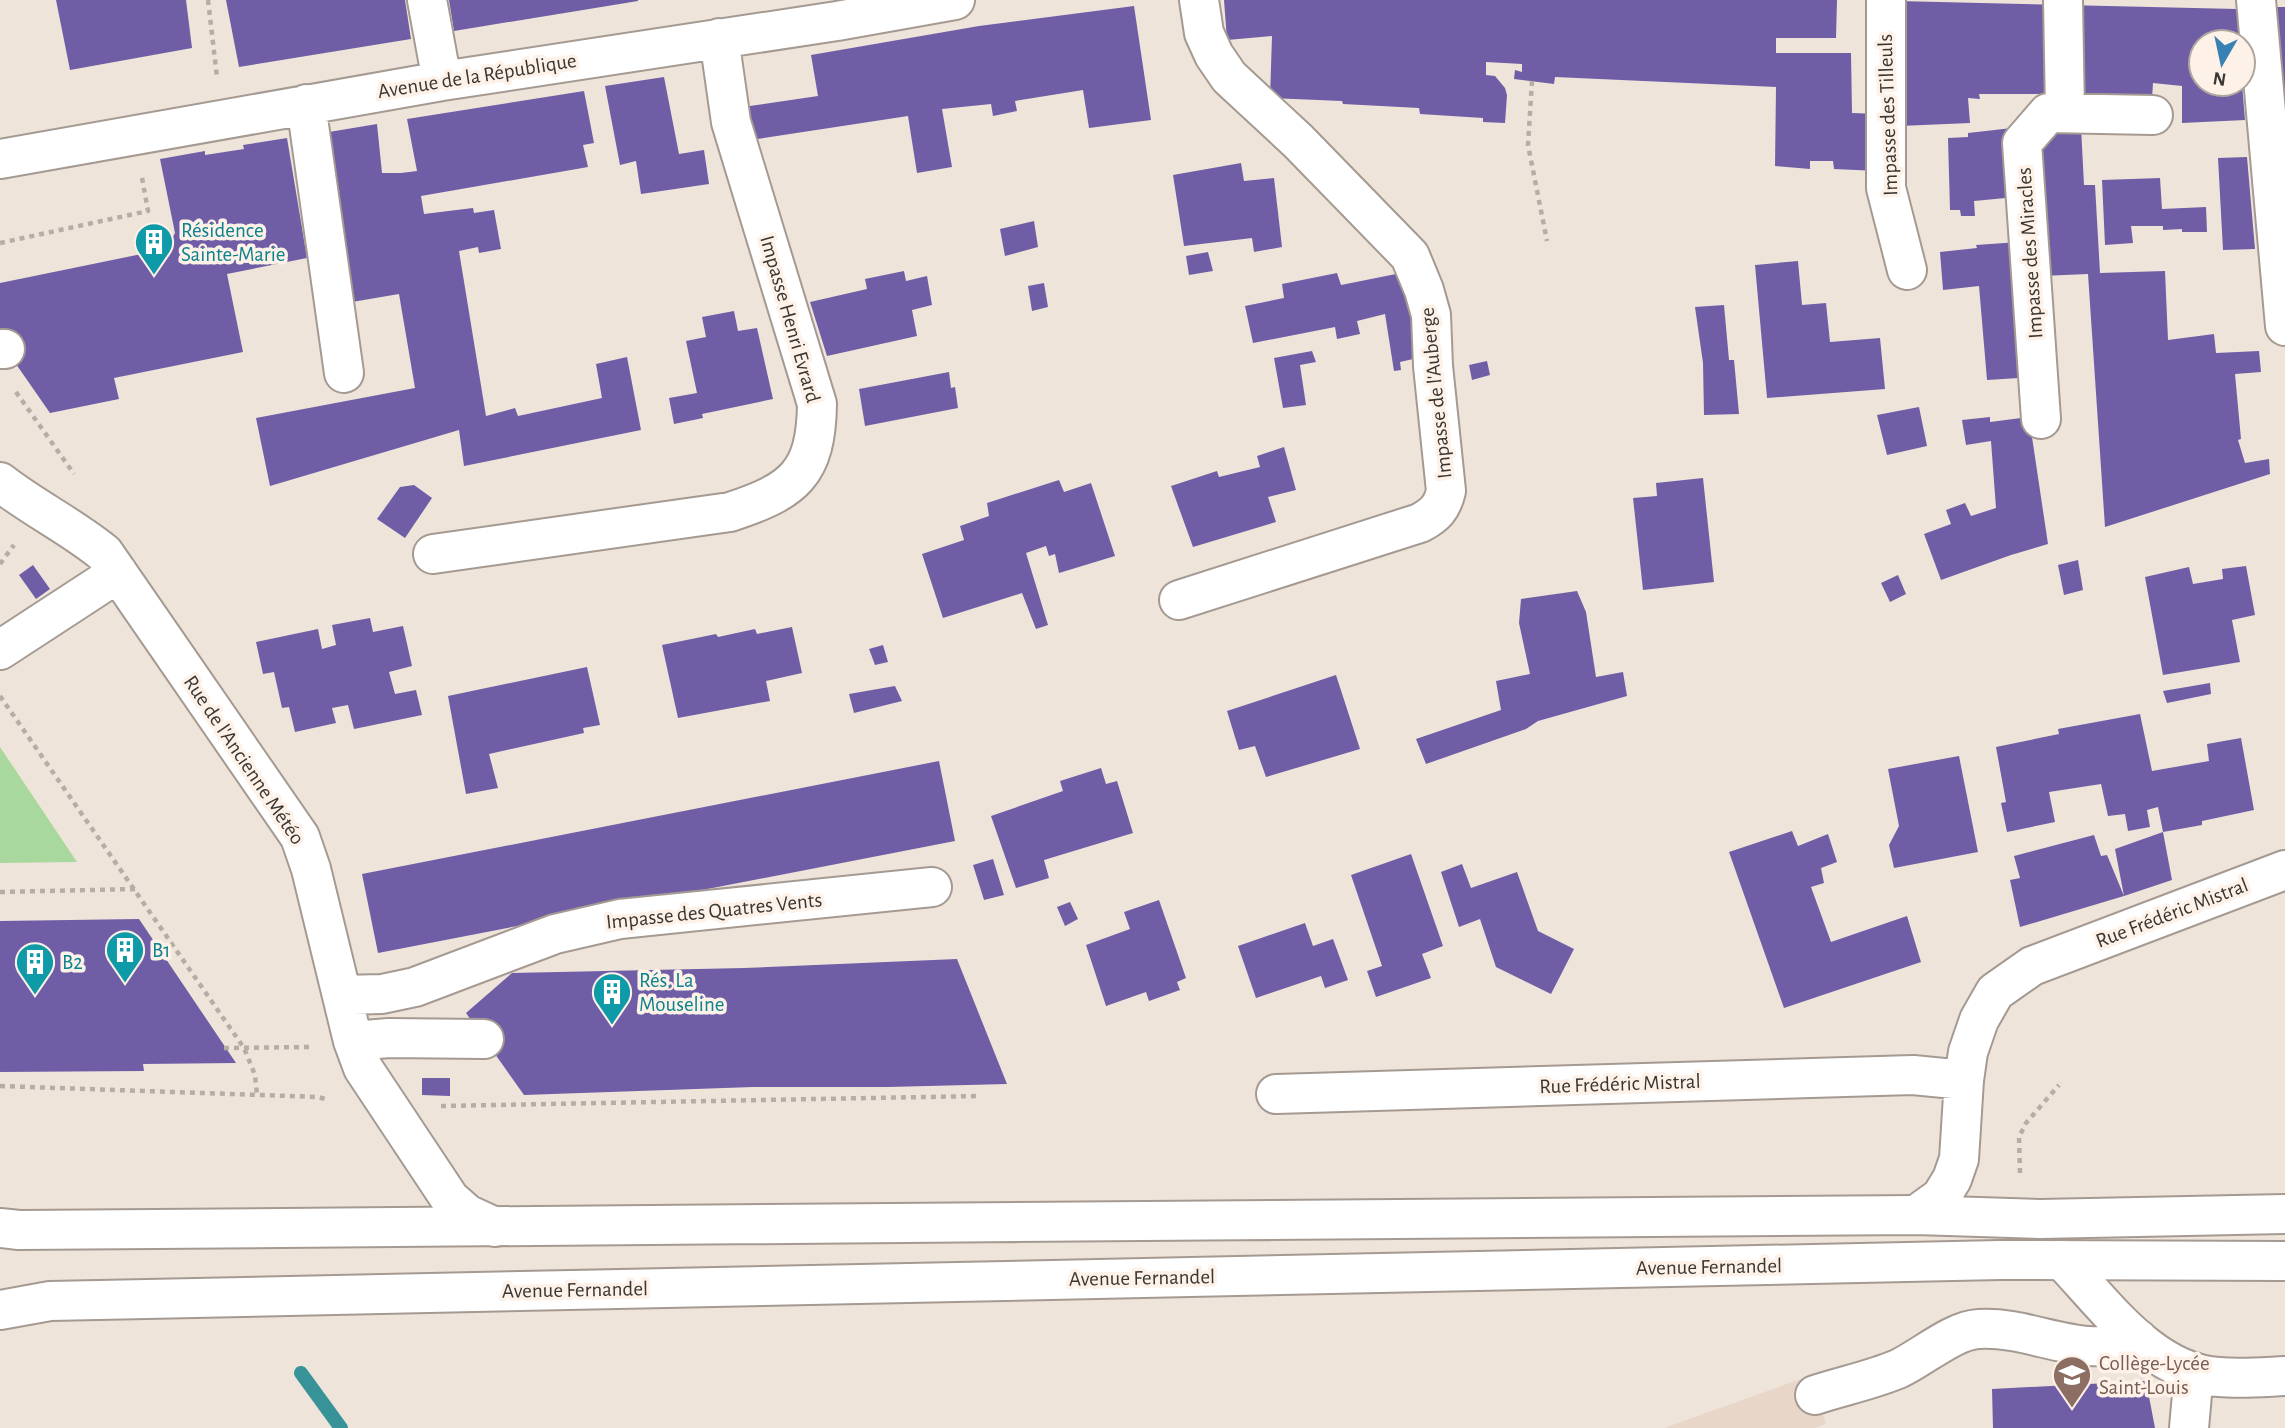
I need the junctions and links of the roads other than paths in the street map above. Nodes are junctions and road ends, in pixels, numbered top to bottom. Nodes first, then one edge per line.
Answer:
1 (427, 0) edge
2 (955, 0) edge
3 (1199, 0) edge
4 (1886, 0) edge
5 (2063, 0) edge
6 (2256, 0) edge
7 (719, 38) junction
8 (442, 81) junction
9 (306, 104) junction
10 (2065, 112) junction
11 (2153, 115) dead end
12 (0, 159) edge
13 (1907, 270) dead end
14 (2285, 326) edge
15 (344, 373) dead end
16 (2041, 419) dead end
17 (0, 482) edge
18 (433, 554) dead end
19 (118, 573) junction
20 (1179, 600) dead end
21 (0, 650) edge
22 (2285, 870) edge
23 (932, 887) dead end
24 (342, 995) junction
25 (484, 1039) dead end
26 (353, 1041) junction
27 (1964, 1080) junction
28 (1276, 1094) dead end
29 (2285, 1214) edge
30 (1916, 1215) junction
31 (495, 1227) junction
32 (0, 1228) edge
33 (2062, 1260) junction
34 (2285, 1261) edge
35 (0, 1310) edge
36 (2138, 1339) junction
37 (2194, 1372) junction
38 (2285, 1376) edge
39 (1815, 1395) dead end
40 (2189, 1428) edge

1 - 8 street
2 - 7 street, Avenue de la République
3 - 20 street, Impasse de l'Auberge
4 - 13 street, Impasse des Tilleuls
5 - 10 street
6 - 14 street
7 - 8 street, Avenue de la République
7 - 18 street, Impasse Henri Evrard
8 - 9 street, Avenue de la République
9 - 12 street, Avenue de la République
9 - 15 street
10 - 11 street, Impasse des Miracles
10 - 16 street, Impasse des Miracles
17 - 19 street, Rue de l'Ancienne Météo
19 - 21 street
19 - 24 street, Rue de l'Ancienne Météo
22 - 27 street, Rue Frédéric Mistral
23 - 24 street, Impasse des Quatres Vents
24 - 26 street, Rue de l'Ancienne Météo
25 - 26 street
26 - 31 street, Rue de l'Ancienne Météo
27 - 28 street, Rue Frédéric Mistral
27 - 30 street, Rue Frédéric Mistral
29 - 30 street
30 - 31 street
31 - 32 street
33 - 34 street, Avenue Fernandel
33 - 35 street, Avenue Fernandel
33 - 36 street
36 - 37 street
36 - 39 street
37 - 38 street
37 - 40 street

